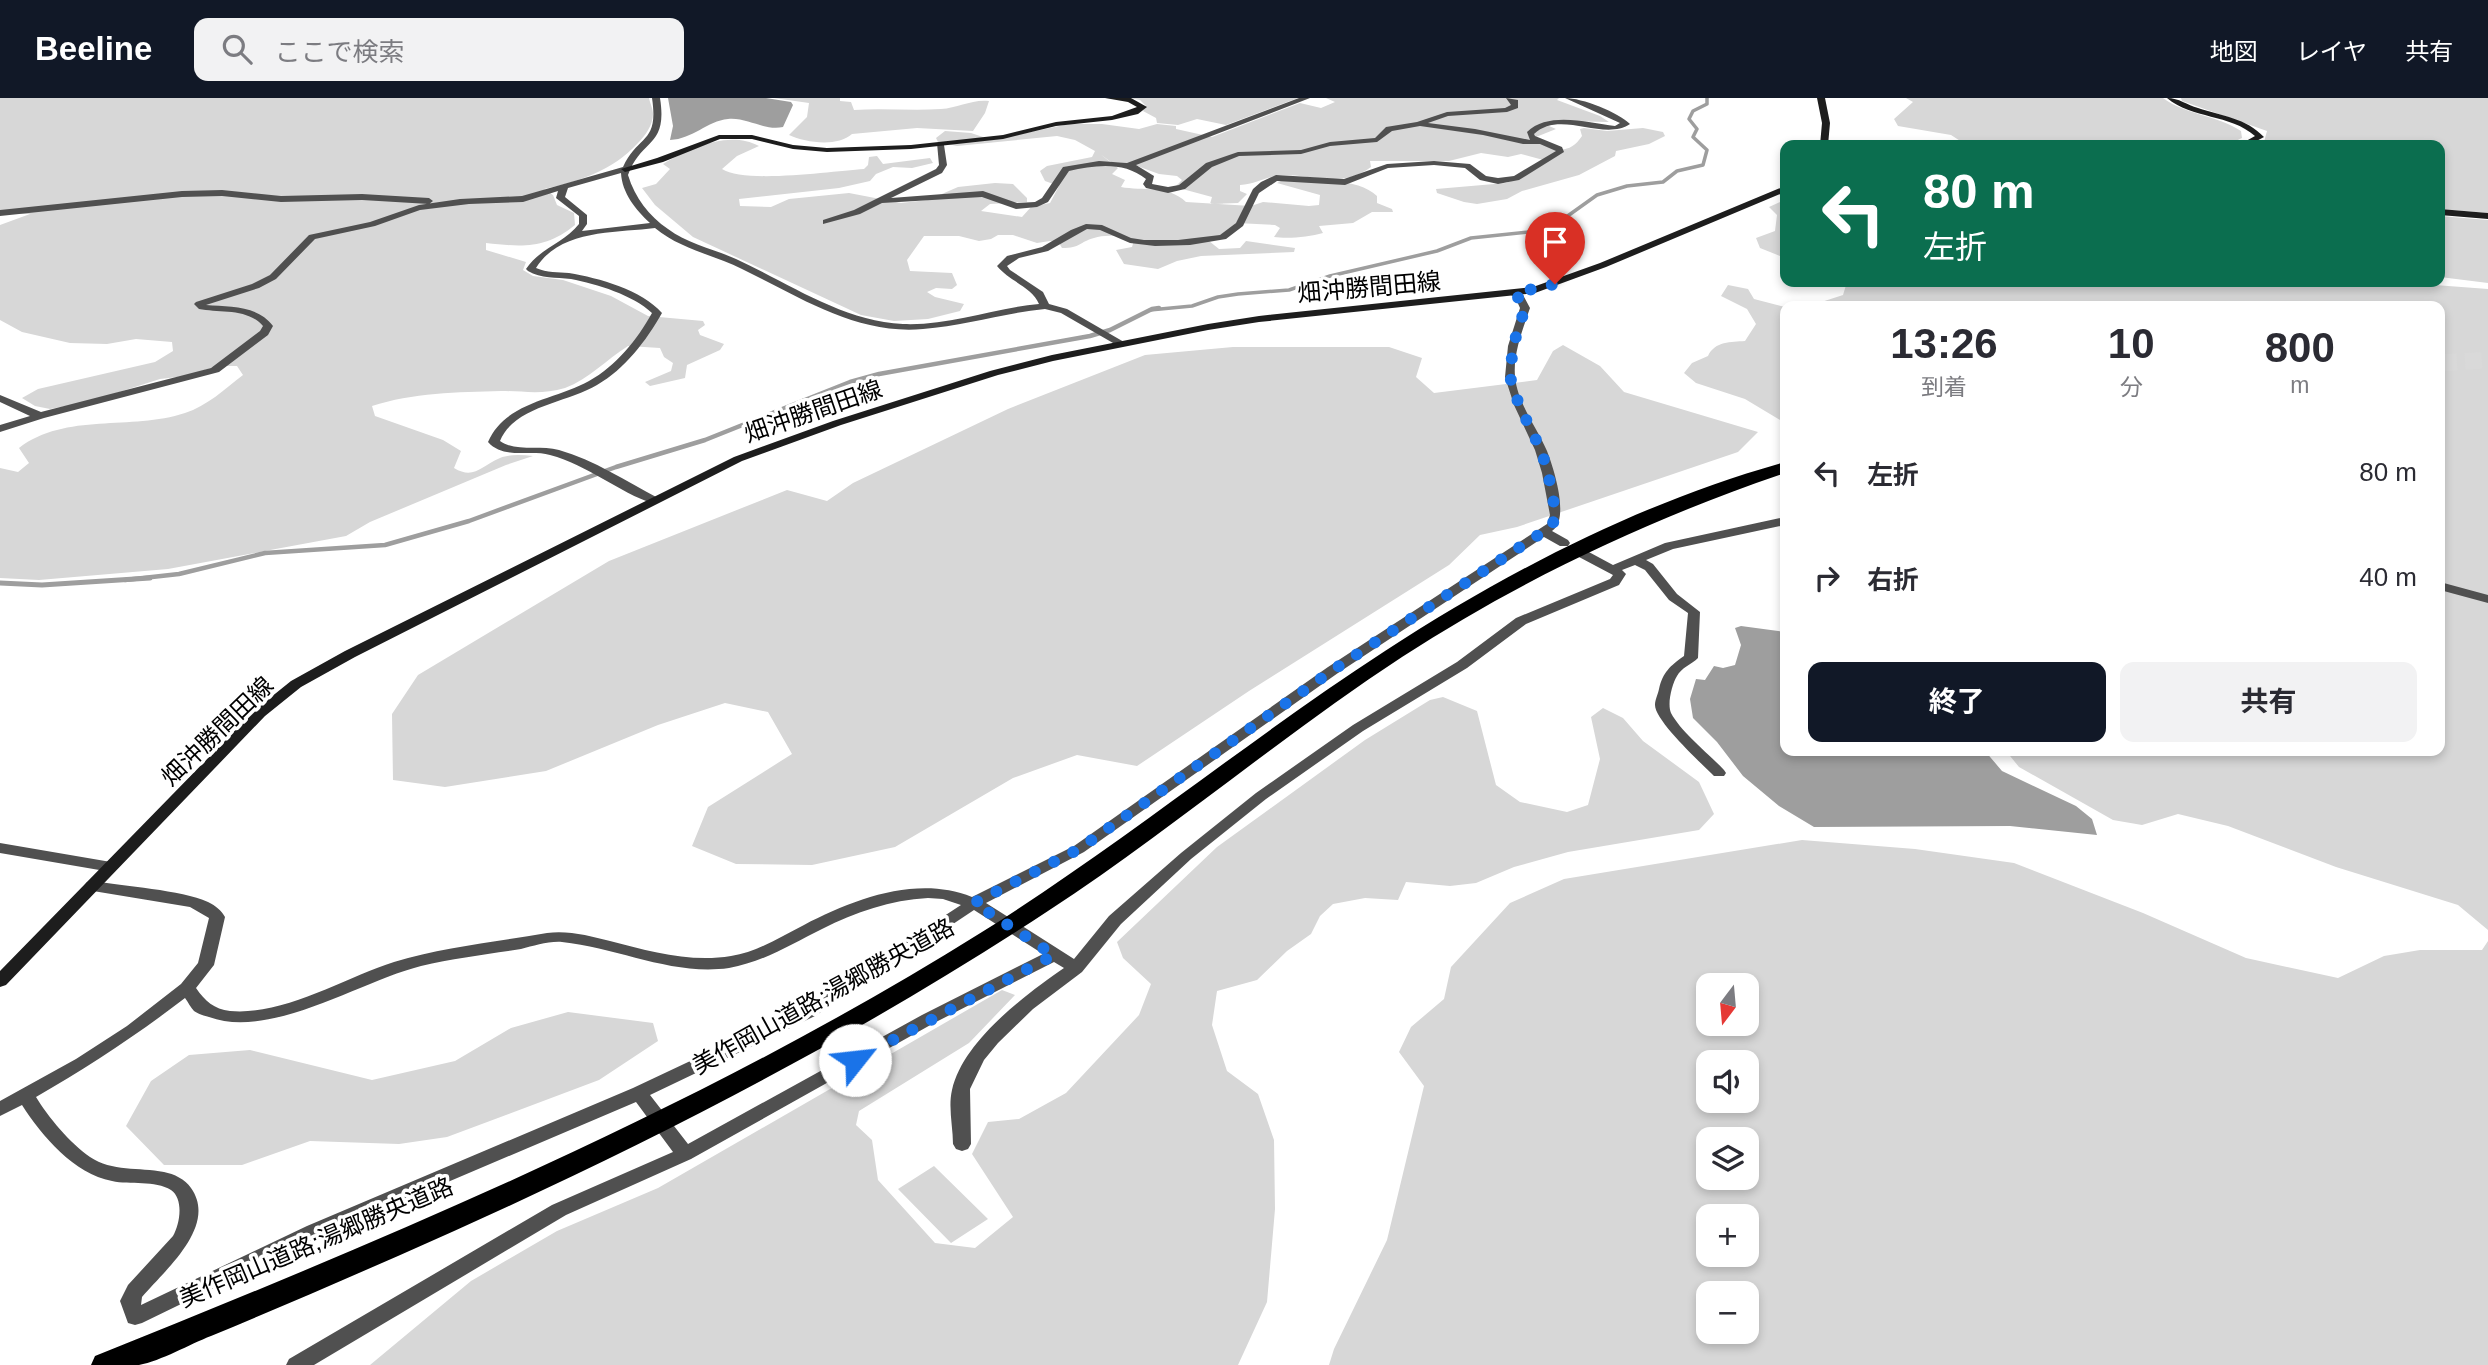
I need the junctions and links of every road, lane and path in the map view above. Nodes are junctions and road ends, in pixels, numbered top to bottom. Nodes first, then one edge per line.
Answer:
1 (656, 98) edge
2 (1109, 98) edge
3 (1306, 98) edge
4 (1510, 98) edge
5 (1569, 98) edge
6 (1821, 98) edge
7 (2171, 98) edge
8 (1419, 124) junction
9 (1824, 140) edge
10 (2254, 140) edge
11 (1539, 142) junction
12 (940, 145) junction
13 (1127, 166) junction
14 (625, 169) junction
15 (565, 188) junction
16 (1780, 191) edge
17 (881, 200) junction
18 (467, 202) junction
19 (2445, 212) edge
20 (0, 213) edge
21 (2488, 216) edge
22 (826, 222) dead end
23 (658, 225) junction
24 (573, 235) junction
25 (1515, 293) junction
26 (1045, 306) junction
27 (1120, 344) junction
28 (0, 398) edge
29 (40, 416) junction
30 (0, 429) edge
31 (1780, 469) edge
32 (654, 500) junction
33 (1780, 522) edge
34 (1544, 532) junction
35 (1564, 543) dead end
36 (1584, 554) dead end
37 (1636, 560) junction
38 (1612, 570) junction
39 (2445, 587) edge
40 (2488, 599) edge
41 (1719, 773) dead end
42 (0, 848) edge
43 (111, 867) junction
44 (92, 886) junction
45 (977, 906) junction
46 (1054, 955) junction
47 (1076, 968) junction
48 (0, 981) edge
49 (187, 988) junction
50 (639, 1093) junction
51 (25, 1095) junction
52 (0, 1109) edge
53 (962, 1144) dead end
54 (685, 1154) junction
55 (192, 1331) junction
56 (106, 1365) edge
57 (117, 1365) edge
58 (296, 1365) edge

1 - 14 street
2 - 12 main road
3 - 13 street
4 - 8 street
5 - 11 street
6 - 9 main road
7 - 10 main road
8 - 11 street
8 - 13 street
11 - 26 street
12 - 14 main road
12 - 17 street
13 - 17 street
14 - 15 street
14 - 23 street
15 - 18 street
15 - 24 street
16 - 25 main road, 畑沖勝間田線
17 - 22 street
18 - 20 street
18 - 29 street
19 - 21 main road
23 - 24 street
23 - 26 street
24 - 32 street
25 - 27 main road, 畑沖勝間田線
25 - 34 street
26 - 27 street
27 - 32 main road, 畑沖勝間田線
28 - 29 street
29 - 30 street
31 - 55 highway, 美作岡山道路;湯郷勝央道路
32 - 43 main road, 畑沖勝間田線
33 - 37 street
34 - 35 street
34 - 45 street
36 - 38 street
37 - 38 street
37 - 41 street
38 - 47 street
39 - 40 street
42 - 43 street
43 - 44 main road, 畑沖勝間田線
44 - 48 main road, 畑沖勝間田線
44 - 49 street
45 - 46 street
45 - 49 street
45 - 50 street
46 - 47 street
46 - 54 street
47 - 53 street
49 - 51 street
50 - 51 street
50 - 54 street
51 - 52 street
54 - 58 street
55 - 56 highway, 美作岡山道路;湯郷勝央道路
55 - 57 highway

